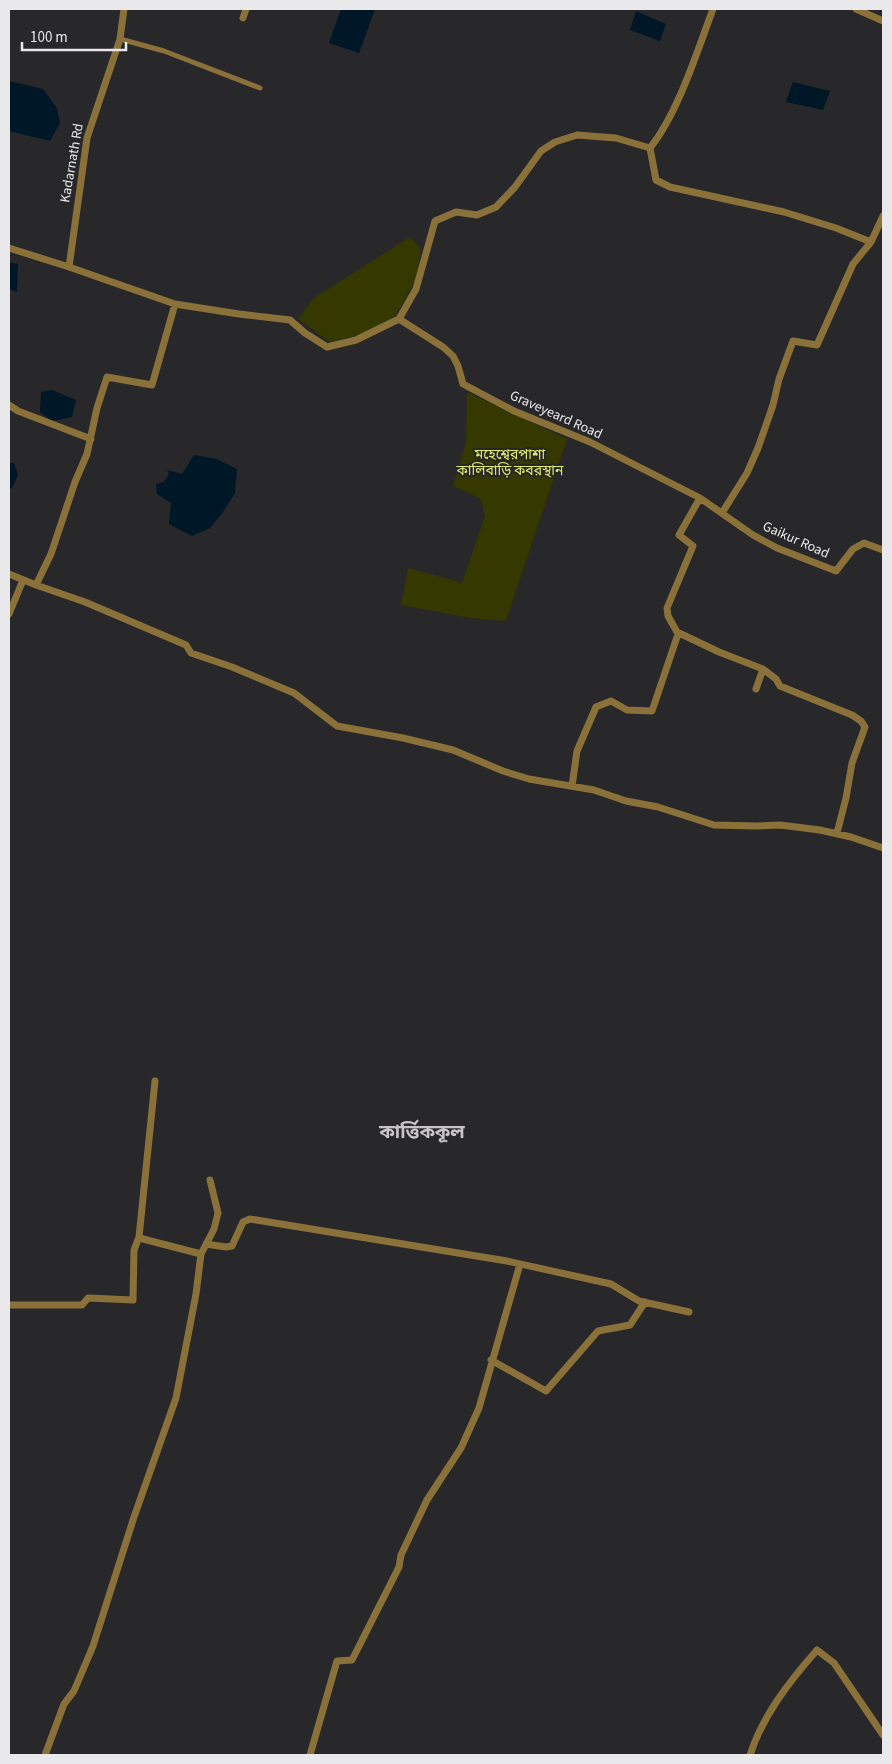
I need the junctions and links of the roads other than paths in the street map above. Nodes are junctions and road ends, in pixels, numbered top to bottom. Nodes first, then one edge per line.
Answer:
1 (124, 9) edge
2 (246, 9) edge
3 (713, 9) edge
4 (856, 9) edge
5 (243, 18) dead end
6 (883, 21) edge
7 (120, 39) junction
8 (260, 88) dead end
9 (650, 148) junction
10 (883, 216) edge
11 (871, 242) junction
12 (9, 248) edge
13 (69, 266) junction
14 (175, 304) junction
15 (399, 319) junction
16 (9, 404) edge
17 (91, 439) junction
18 (700, 498) junction
19 (722, 513) junction
20 (883, 550) edge
21 (9, 574) edge
22 (23, 580) junction
23 (36, 585) junction
24 (9, 614) edge
25 (677, 637) dead end
26 (763, 669) junction
27 (756, 689) dead end
28 (572, 786) junction
29 (837, 833) junction
30 (883, 848) edge
31 (155, 1081) dead end
32 (210, 1180) dead end
33 (139, 1237) junction
34 (206, 1244) junction
35 (201, 1254) junction
36 (520, 1264) junction
37 (645, 1302) junction
38 (9, 1305) edge
39 (689, 1312) dead end
40 (491, 1360) junction
41 (883, 1735) edge
42 (45, 1755) edge
43 (310, 1755) edge
44 (750, 1755) edge

1 - 7 street, Kadarnath Rd
2 - 5 street
3 - 9 street
4 - 6 street
7 - 8 street
7 - 13 street, Kadarnath Rd
9 - 11 street
9 - 15 street
10 - 11 street
11 - 19 street
12 - 13 street
13 - 14 street
14 - 15 street
14 - 17 street
15 - 18 street, Graveyeard Road
16 - 17 street
17 - 23 street
18 - 19 street, Graveyeard Road
18 - 26 street
19 - 20 street, Gaikur Road
21 - 22 street
22 - 23 street
22 - 24 street
23 - 28 street
25 - 28 street
26 - 27 street
26 - 29 street
28 - 29 street
29 - 30 street
31 - 33 street
32 - 34 street
33 - 35 street
33 - 38 street
34 - 35 street
34 - 36 street
35 - 42 street
36 - 37 street
36 - 40 street
37 - 39 street
37 - 40 street
40 - 43 street
41 - 44 street

